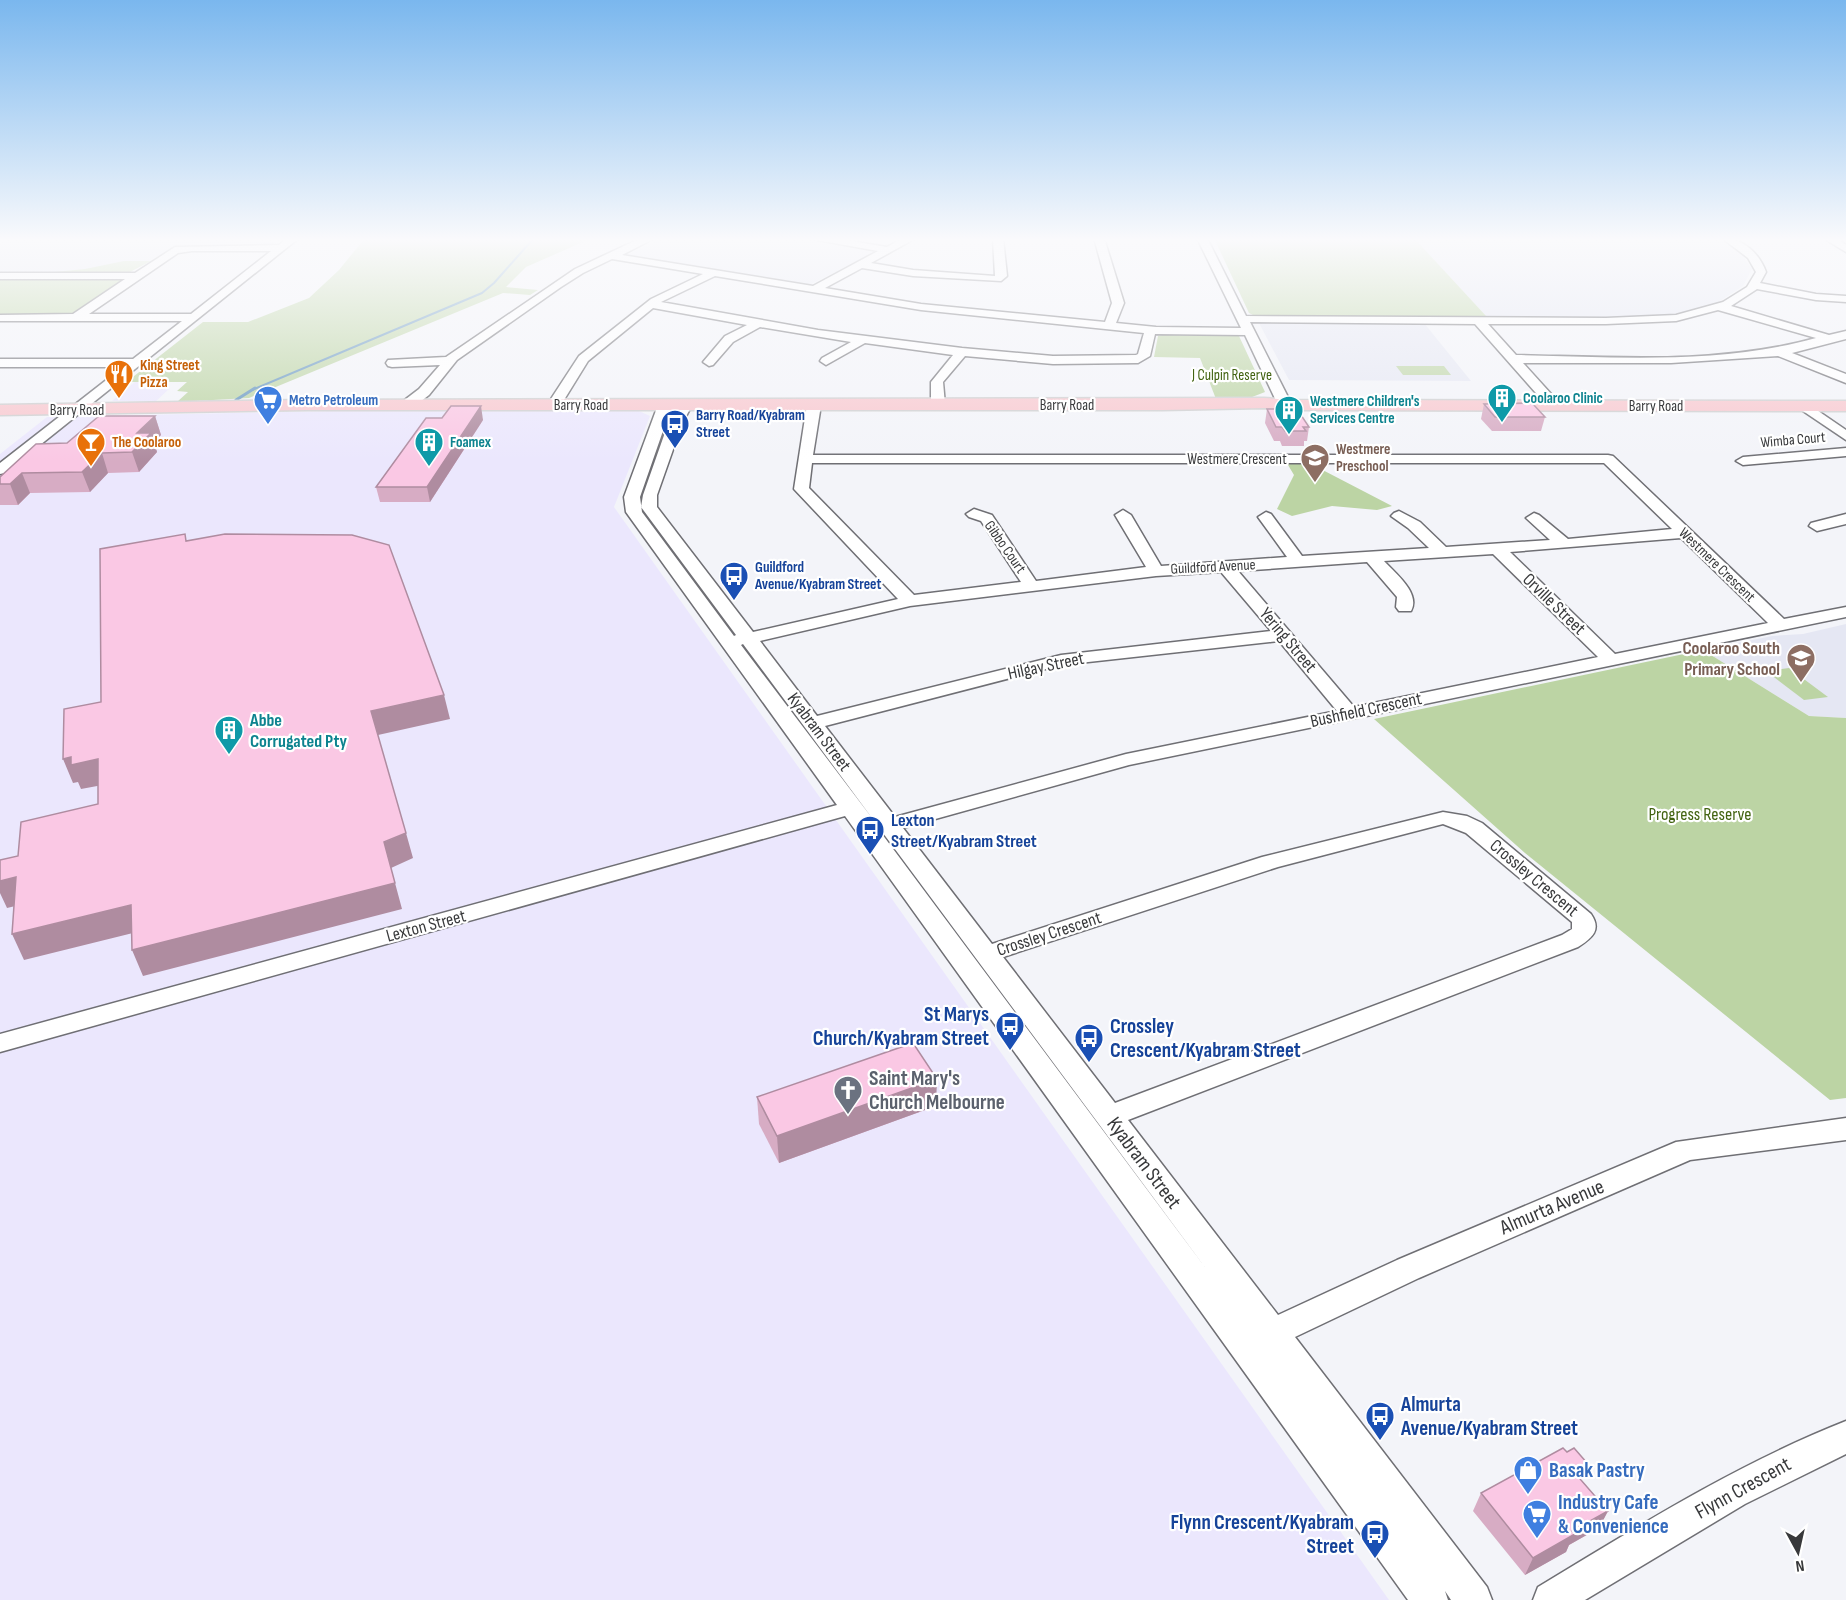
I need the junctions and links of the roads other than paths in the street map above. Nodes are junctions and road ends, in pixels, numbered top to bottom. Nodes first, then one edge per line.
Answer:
1 (83, 313) edge
2 (199, 313) edge
3 (518, 313) edge
4 (640, 313) edge
5 (700, 313) edge
6 (970, 313) edge
7 (1114, 313) edge
8 (1241, 313) edge
9 (1697, 313) edge
10 (1741, 313) edge
11 (0, 318) edge
12 (74, 319) junction
13 (191, 319) junction
14 (1244, 319) junction
15 (1478, 320) junction
16 (759, 323) junction
17 (1109, 326) junction
18 (1150, 331) junction
19 (1250, 332) junction
20 (1846, 335) edge
21 (1828, 338) junction
22 (862, 340) junction
23 (962, 352) junction
24 (1780, 352) junction
25 (1514, 359) junction
26 (448, 361) junction
27 (826, 361) dead end
28 (709, 362) dead end
29 (0, 363) edge
30 (136, 363) junction
31 (392, 363) dead end
32 (1846, 380) edge
33 (418, 401) junction
34 (554, 405) junction
35 (665, 405) junction
36 (685, 405) junction
37 (814, 405) junction
38 (938, 405) junction
39 (1285, 405) junction
40 (1555, 405) junction
41 (1805, 406) junction
42 (1846, 406) edge
43 (0, 410) edge
44 (75, 410) junction
45 (1846, 436) edge
46 (1846, 452) edge
47 (806, 459) junction
48 (1743, 461) dead end
49 (0, 470) edge
50 (974, 514) dead end
51 (1123, 515) dead end
52 (1399, 516) dead end
53 (1266, 517) dead end
54 (1534, 518) dead end
55 (1846, 519) edge
56 (653, 525) junction
57 (1817, 526) dead end
58 (1683, 533) junction
59 (1564, 544) junction
60 (1496, 548) junction
61 (1441, 551) junction
62 (1372, 557) junction
63 (1298, 562) junction
64 (1226, 567) junction
65 (1156, 571) junction
66 (1031, 585) junction
67 (910, 601) junction
68 (1405, 607) dead end
69 (1846, 612) edge
70 (1781, 626) junction
71 (1284, 635) junction
72 (738, 640) junction
73 (1611, 660) junction
74 (1349, 713) junction
75 (812, 723) junction
76 (851, 808) junction
77 (877, 827) junction
78 (986, 954) junction
79 (1004, 997) junction
80 (0, 1043) edge
81 (1109, 1116) junction
82 (1846, 1129) edge
83 (1230, 1326) junction
84 (1272, 1333) junction
85 (1846, 1437) edge
86 (1330, 1463) junction
87 (1430, 1600) edge
88 (1474, 1600) edge
89 (1551, 1600) edge

1 - 12 street
2 - 13 street
3 - 26 street
4 - 34 street
5 - 16 street
6 - 17 street
7 - 17 street
8 - 14 street
9 - 15 street
10 - 21 street
11 - 12 street
12 - 13 street
13 - 30 street
14 - 15 street
14 - 19 street
15 - 25 street
16 - 22 street
16 - 28 street
17 - 18 street
18 - 19 street
18 - 23 street
19 - 39 street
20 - 21 street
21 - 24 street
22 - 23 street
22 - 27 street
23 - 38 street
24 - 25 street
24 - 32 street
25 - 40 street
26 - 31 street
26 - 33 street
29 - 30 street
30 - 44 street
33 - 34 main road, Barry Road
33 - 44 main road, Barry Road
34 - 35 main road, Barry Road
35 - 36 main road, Barry Road
35 - 56 street, Kyabram Street
36 - 37 main road, Barry Road
36 - 56 street, Kyabram Street
37 - 38 main road, Barry Road
37 - 47 street
38 - 39 main road, Barry Road
39 - 40 main road, Barry Road
40 - 41 main road, Barry Road
41 - 42 main road, Barry Road
41 - 45 street
43 - 44 main road, Barry Road
44 - 49 street
46 - 48 street, Wimba Court
47 - 58 street, Westmere Crescent
47 - 67 street
50 - 66 street, Gibbo Court
51 - 65 street
52 - 61 street
53 - 63 street
54 - 59 street
55 - 57 street
56 - 72 street, Kyabram Street
58 - 59 street, Guildford Avenue
58 - 70 street, Westmere Crescent
59 - 60 street, Guildford Avenue
60 - 61 street, Guildford Avenue
60 - 73 street, Orville Street
61 - 62 street, Guildford Avenue
62 - 63 street, Guildford Avenue
62 - 68 street
63 - 64 street, Guildford Avenue
64 - 65 street, Guildford Avenue
64 - 71 street, Yering Street
65 - 66 street, Guildford Avenue
66 - 67 street, Guildford Avenue
67 - 72 street, Guildford Avenue
69 - 70 street, Bushfield Crescent
70 - 73 street, Bushfield Crescent
71 - 74 street, Yering Street
71 - 75 street, Hilgay Street
72 - 75 street, Kyabram Street
72 - 76 street, Kyabram Street
73 - 74 street, Bushfield Crescent
74 - 77 street, Bushfield Crescent
75 - 77 street, Kyabram Street
76 - 77 street, Kyabram Street
76 - 80 street, Lexton Street
77 - 78 street, Kyabram Street
77 - 79 street, Kyabram Street
78 - 79 street, Kyabram Street
78 - 81 street, Crossley Crescent
79 - 81 street, Kyabram Street
79 - 83 street, Kyabram Street
81 - 84 street, Kyabram Street
82 - 84 street, Almurta Avenue
83 - 84 street
83 - 86 street, Kyabram Street
84 - 86 street, Kyabram Street
84 - 88 street, Kyabram Street
85 - 89 street, Flynn Crescent
86 - 87 street, Kyabram Street

